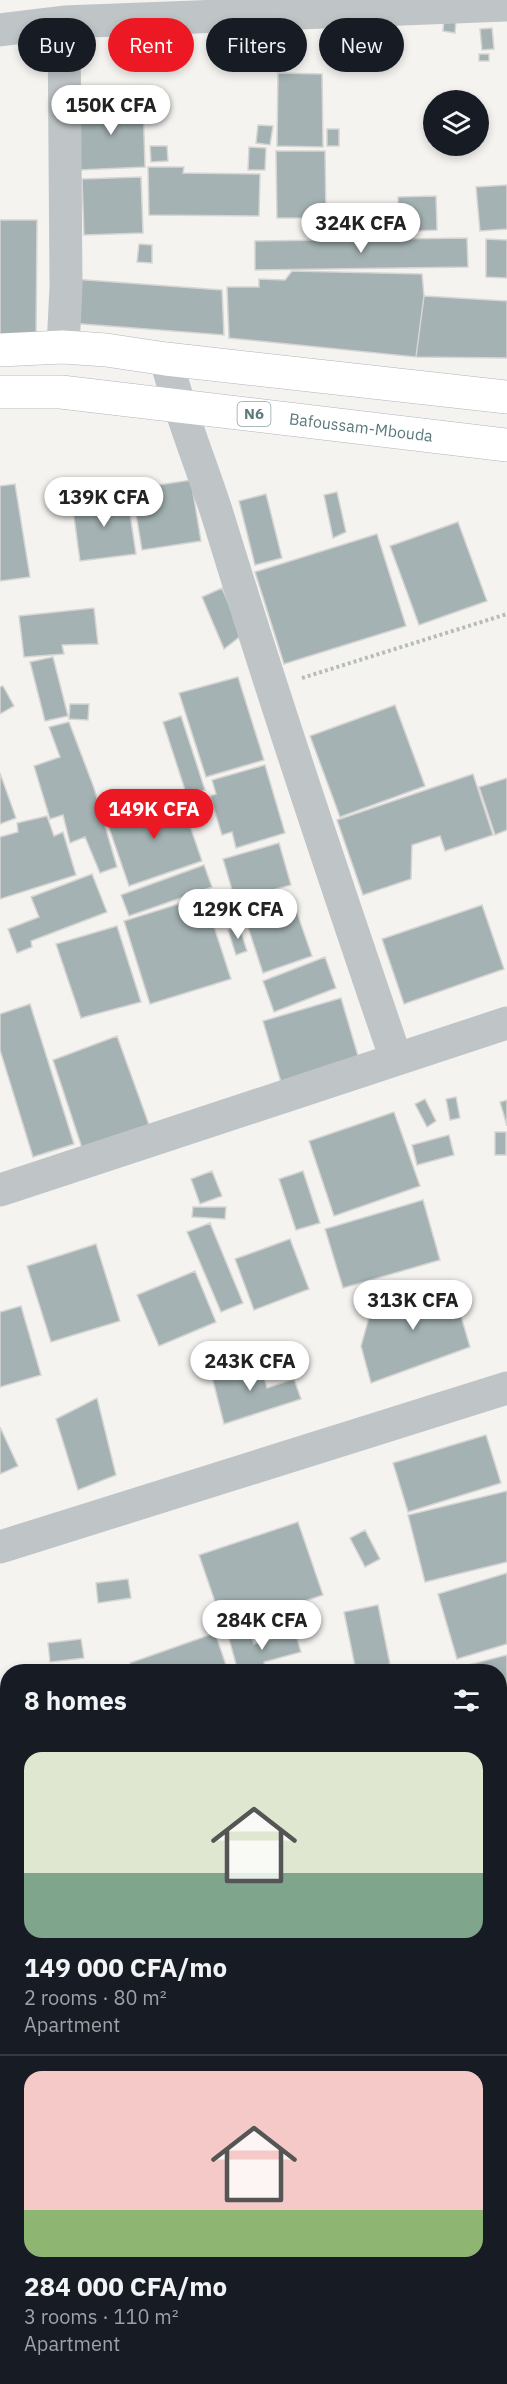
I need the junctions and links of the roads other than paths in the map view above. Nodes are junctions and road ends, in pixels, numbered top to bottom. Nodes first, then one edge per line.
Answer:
1 (507, 5) edge
2 (96, 21) edge
3 (18, 28) edge
4 (0, 30) edge
5 (64, 72) edge
6 (63, 347) junction
7 (0, 350) edge
8 (166, 359) junction
9 (0, 392) edge
10 (507, 397) edge
11 (177, 405) junction
12 (507, 444) edge
13 (507, 1023) edge
14 (396, 1059) junction
15 (0, 1190) edge
16 (507, 1388) edge
17 (0, 1547) edge

1 - 2 street
3 - 4 street
5 - 6 street
6 - 7 highway
6 - 8 highway
8 - 10 highway
8 - 11 street
9 - 11 highway, Bafoussam-Mbouda / N6
11 - 12 highway, Bafoussam-Mbouda / N6
11 - 14 street
13 - 14 street
14 - 15 street
16 - 17 street

